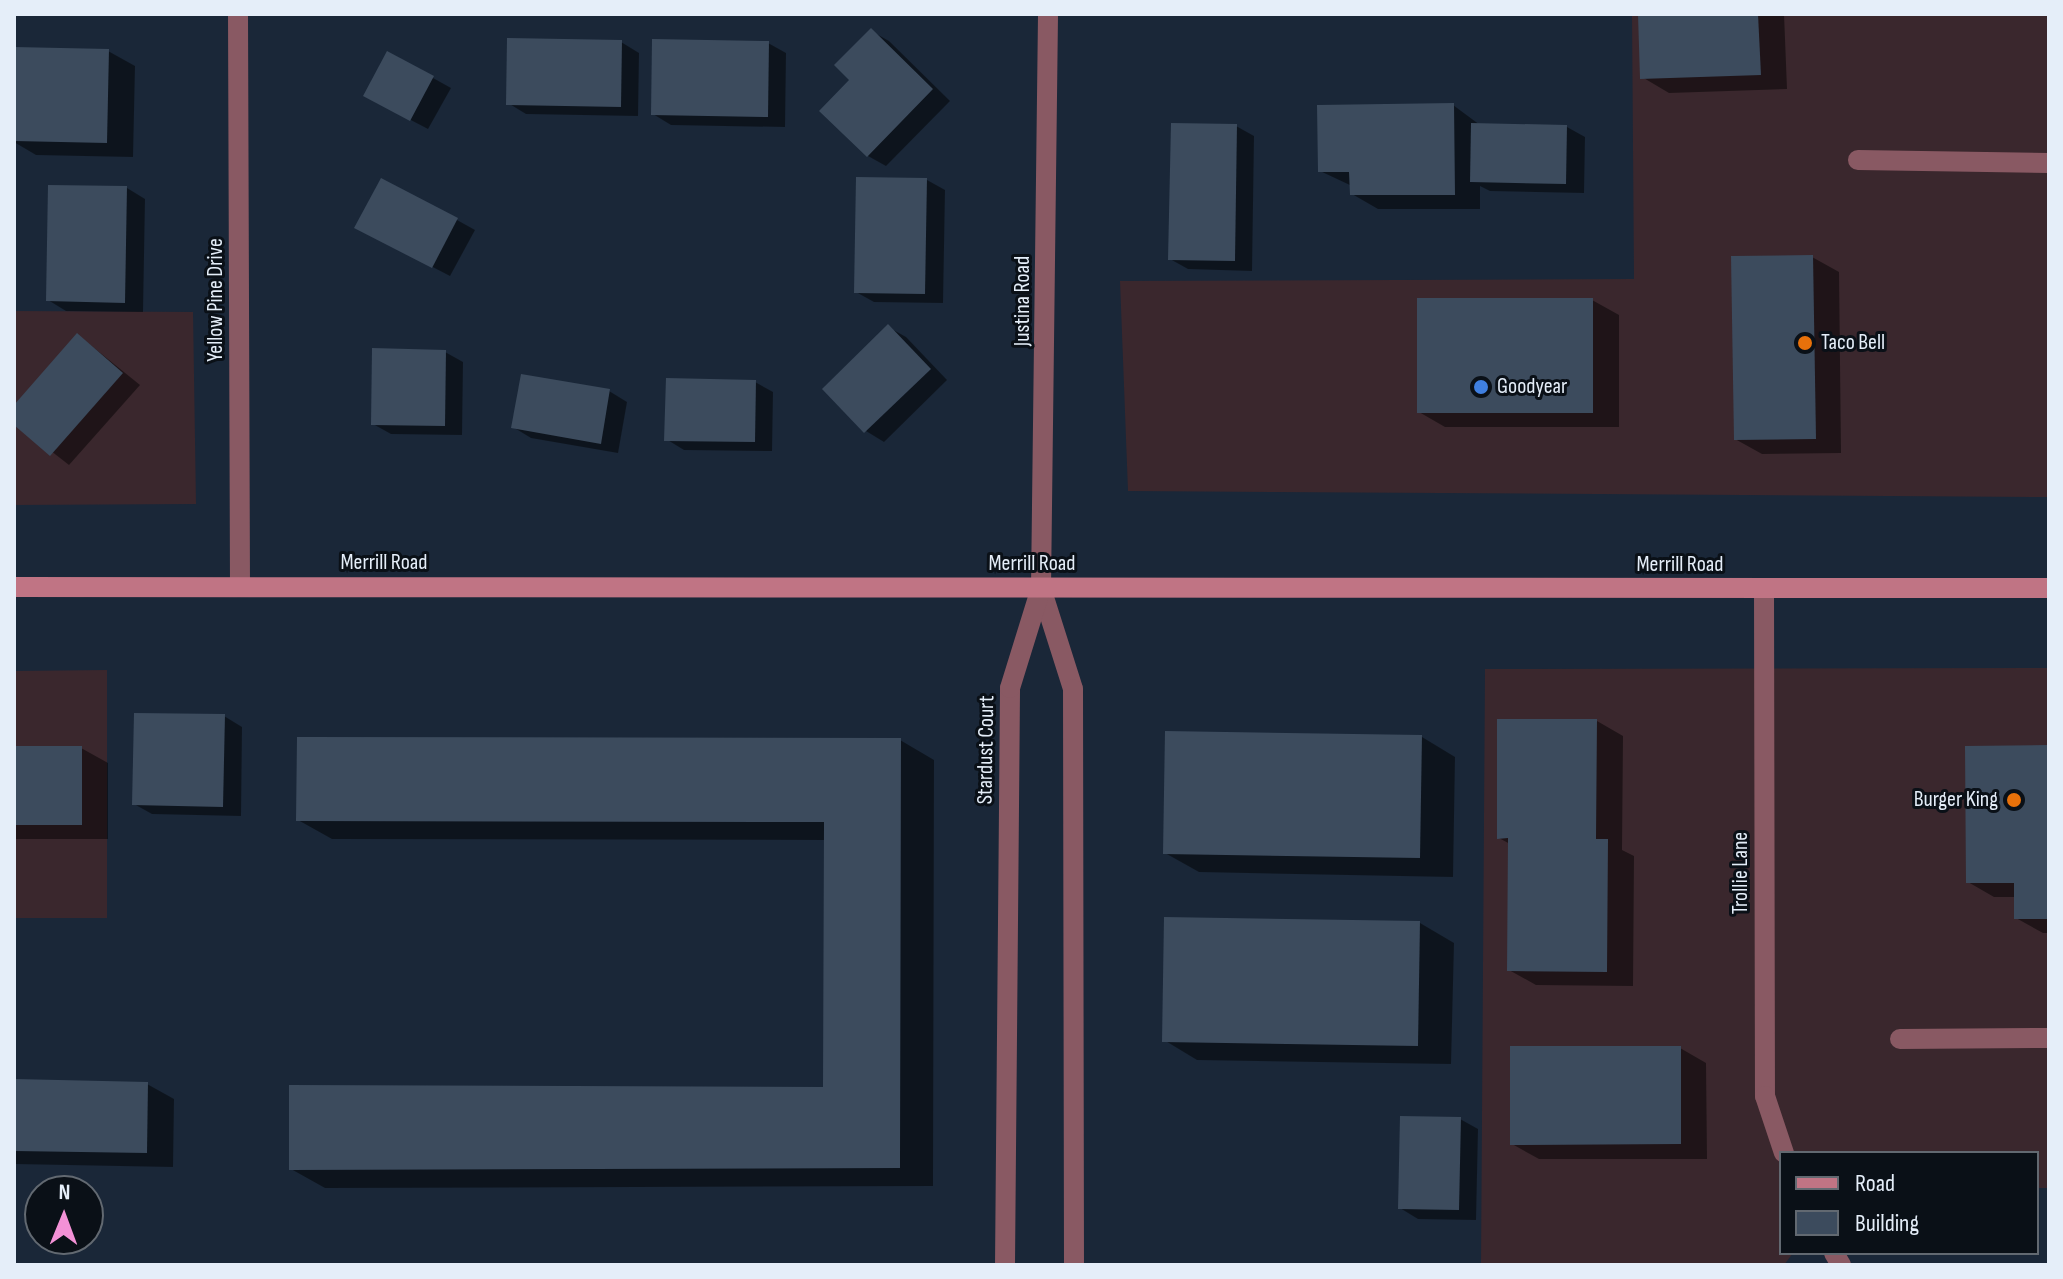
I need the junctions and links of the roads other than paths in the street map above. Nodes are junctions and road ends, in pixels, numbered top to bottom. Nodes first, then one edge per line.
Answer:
1 (238, 14) edge
2 (1048, 14) edge
3 (1858, 160) dead end
4 (2049, 163) edge
5 (240, 586) junction
6 (14, 587) edge
7 (1041, 588) junction
8 (2049, 588) edge
9 (1764, 589) junction
10 (2049, 1038) edge
11 (1900, 1039) dead end
12 (1783, 1151) edge
13 (1005, 1265) edge
14 (1074, 1265) edge

1 - 5 street, Yellow Pine Drive
2 - 7 street, Justina Road
3 - 4 street
5 - 6 main road, Merrill Road
5 - 7 main road, Merrill Road
7 - 9 main road, Merrill Road
7 - 13 street, Stardust Court
7 - 14 street
8 - 9 main road, Merrill Road
9 - 12 street, Trollie Lane
10 - 11 street

